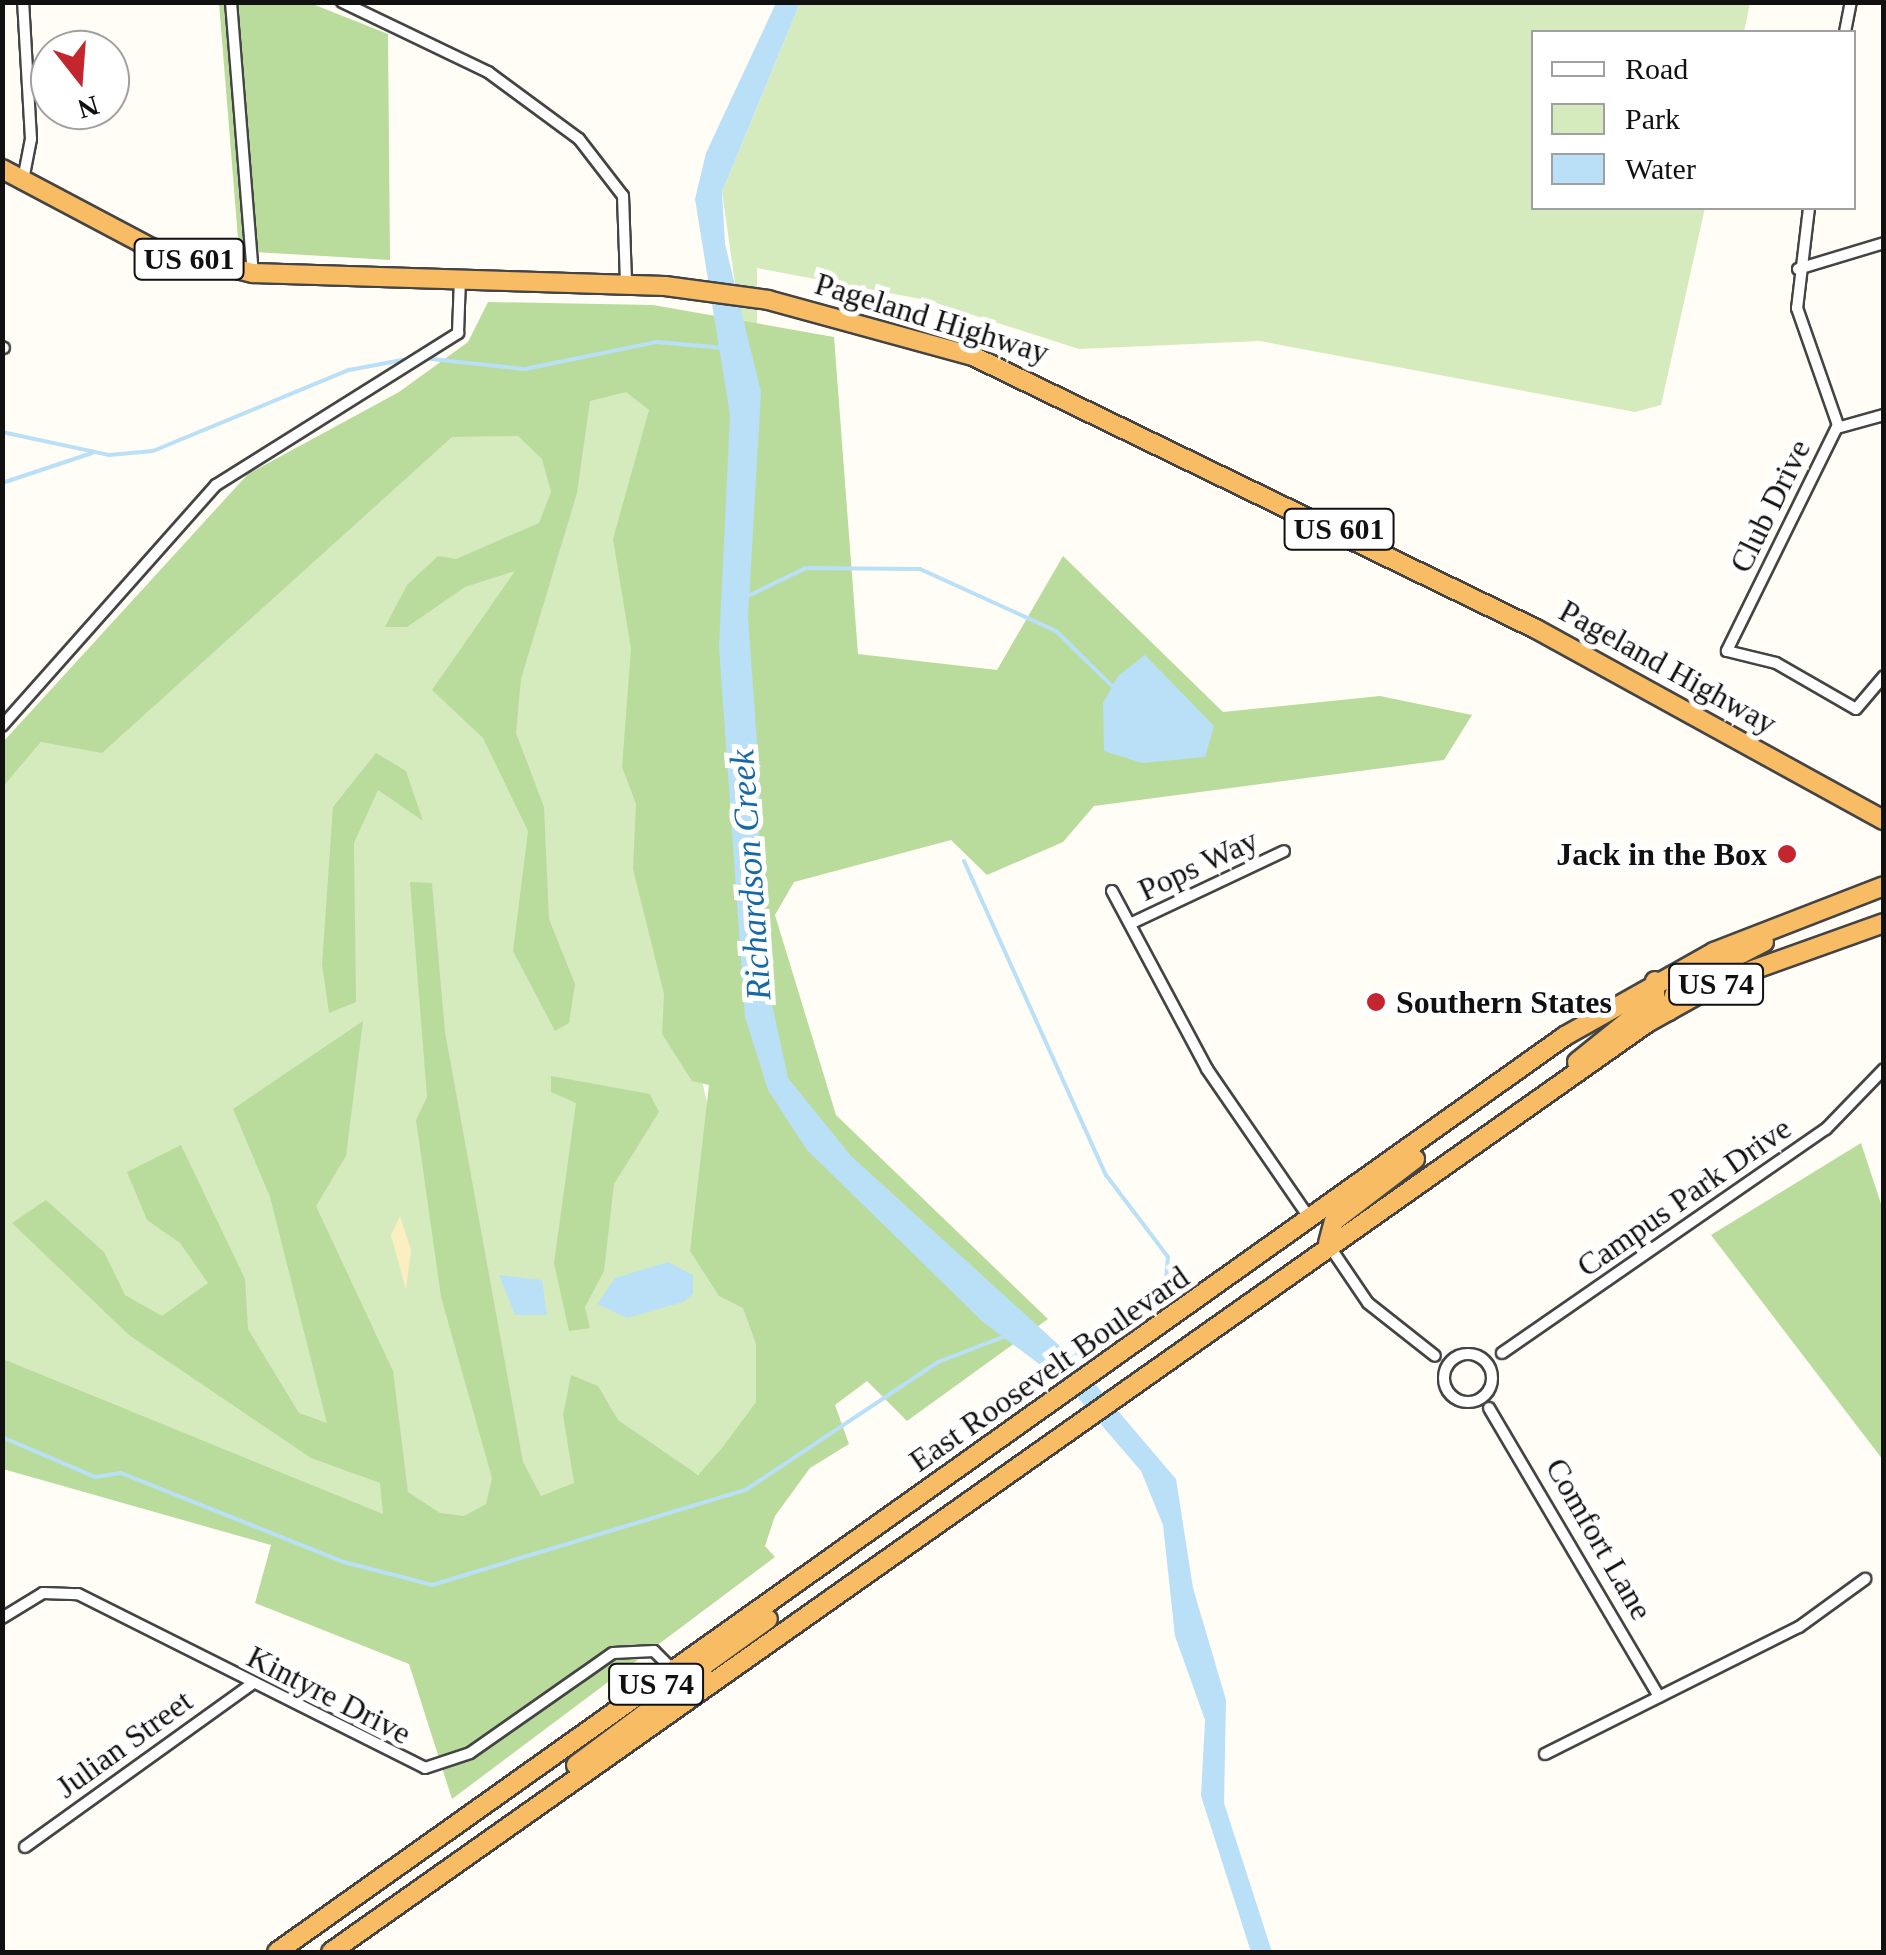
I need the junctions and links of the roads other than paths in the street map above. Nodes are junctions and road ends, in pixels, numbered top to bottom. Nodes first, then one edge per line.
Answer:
1 (23, 2) edge
2 (232, 2) edge
3 (342, 2) edge
4 (1851, 2) edge
5 (357, 5) edge
6 (1845, 30) edge
7 (2, 168) edge
8 (22, 182) junction
9 (1809, 210) edge
10 (1884, 244) edge
11 (1798, 269) junction
12 (253, 273) junction
13 (460, 279) junction
14 (626, 284) junction
15 (1884, 415) edge
16 (1837, 428) junction
17 (1884, 676) edge
18 (2, 726) edge
19 (1884, 820) edge
20 (1284, 850) dead end
21 (1884, 886) edge
22 (1112, 891) dead end
23 (1814, 910) junction
24 (1132, 923) junction
25 (1884, 923) edge
26 (1655, 981) junction
27 (1669, 1011) junction
28 (1884, 1069) edge
29 (1564, 1078) junction
30 (1465, 1110) junction
31 (1310, 1220) junction
32 (1328, 1243) junction
33 (1192, 1340) junction
34 (1502, 1353) junction
35 (1435, 1356) junction
36 (1482, 1358) junction
37 (1452, 1359) junction
38 (1491, 1371) junction
39 (1444, 1373) junction
40 (1486, 1394) junction
41 (1470, 1402) junction
42 (1489, 1408) junction
43 (859, 1541) junction
44 (1864, 1579) dead end
45 (2, 1618) edge
46 (674, 1670) junction
47 (253, 1684) junction
48 (698, 1692) junction
49 (1659, 1698) junction
50 (1546, 1754) dead end
51 (512, 1826) junction
52 (25, 1847) dead end
53 (277, 1952) edge
54 (331, 1952) edge

1 - 8 street
2 - 12 street
3 - 5 street
4 - 6 street
5 - 14 street
7 - 8 highway, Pageland Highway / US 601
8 - 12 highway, Pageland Highway / US 601
9 - 11 street, Club Drive
10 - 11 street
11 - 16 street, Club Drive
12 - 13 highway, Pageland Highway / US 601
13 - 14 highway, Pageland Highway / US 601
13 - 18 street
14 - 19 highway, Pageland Highway / US 601
15 - 16 street
16 - 17 street, Club Drive
20 - 24 street, Pops Way
21 - 23 highway, East Roosevelt Boulevard / US 74
22 - 24 street
23 - 26 highway, East Roosevelt Boulevard / US 74
23 - 27 highway
24 - 31 street
25 - 27 highway, East Roosevelt Boulevard / US 74
26 - 29 highway
26 - 30 highway, East Roosevelt Boulevard / US 74
27 - 29 highway, East Roosevelt Boulevard / US 74
28 - 34 street, Campus Park Drive
29 - 32 highway, East Roosevelt Boulevard / US 74
30 - 31 highway, East Roosevelt Boulevard / US 74
30 - 32 highway
31 - 33 highway
31 - 43 highway, East Roosevelt Boulevard / US 74
32 - 33 highway, East Roosevelt Boulevard / US 74
32 - 35 street
33 - 48 highway, East Roosevelt Boulevard / US 74
34 - 36 street, Campus Park Drive
34 - 38 street, Campus Park Drive
35 - 37 street
35 - 39 street
36 - 37 street
36 - 38 street
37 - 39 street
38 - 40 street, Comfort Lane
39 - 41 street
40 - 41 street
40 - 42 street, Comfort Lane
41 - 42 street
42 - 49 street, Comfort Lane
43 - 46 highway, East Roosevelt Boulevard / US 74
43 - 48 highway
44 - 49 street
45 - 47 street, Kintyre Drive
46 - 47 street, Kintyre Drive
46 - 51 highway
46 - 53 highway, East Roosevelt Boulevard / US 74
47 - 52 street, Julian Street
48 - 51 highway, East Roosevelt Boulevard / US 74
49 - 50 street
51 - 54 highway, East Roosevelt Boulevard / US 74

